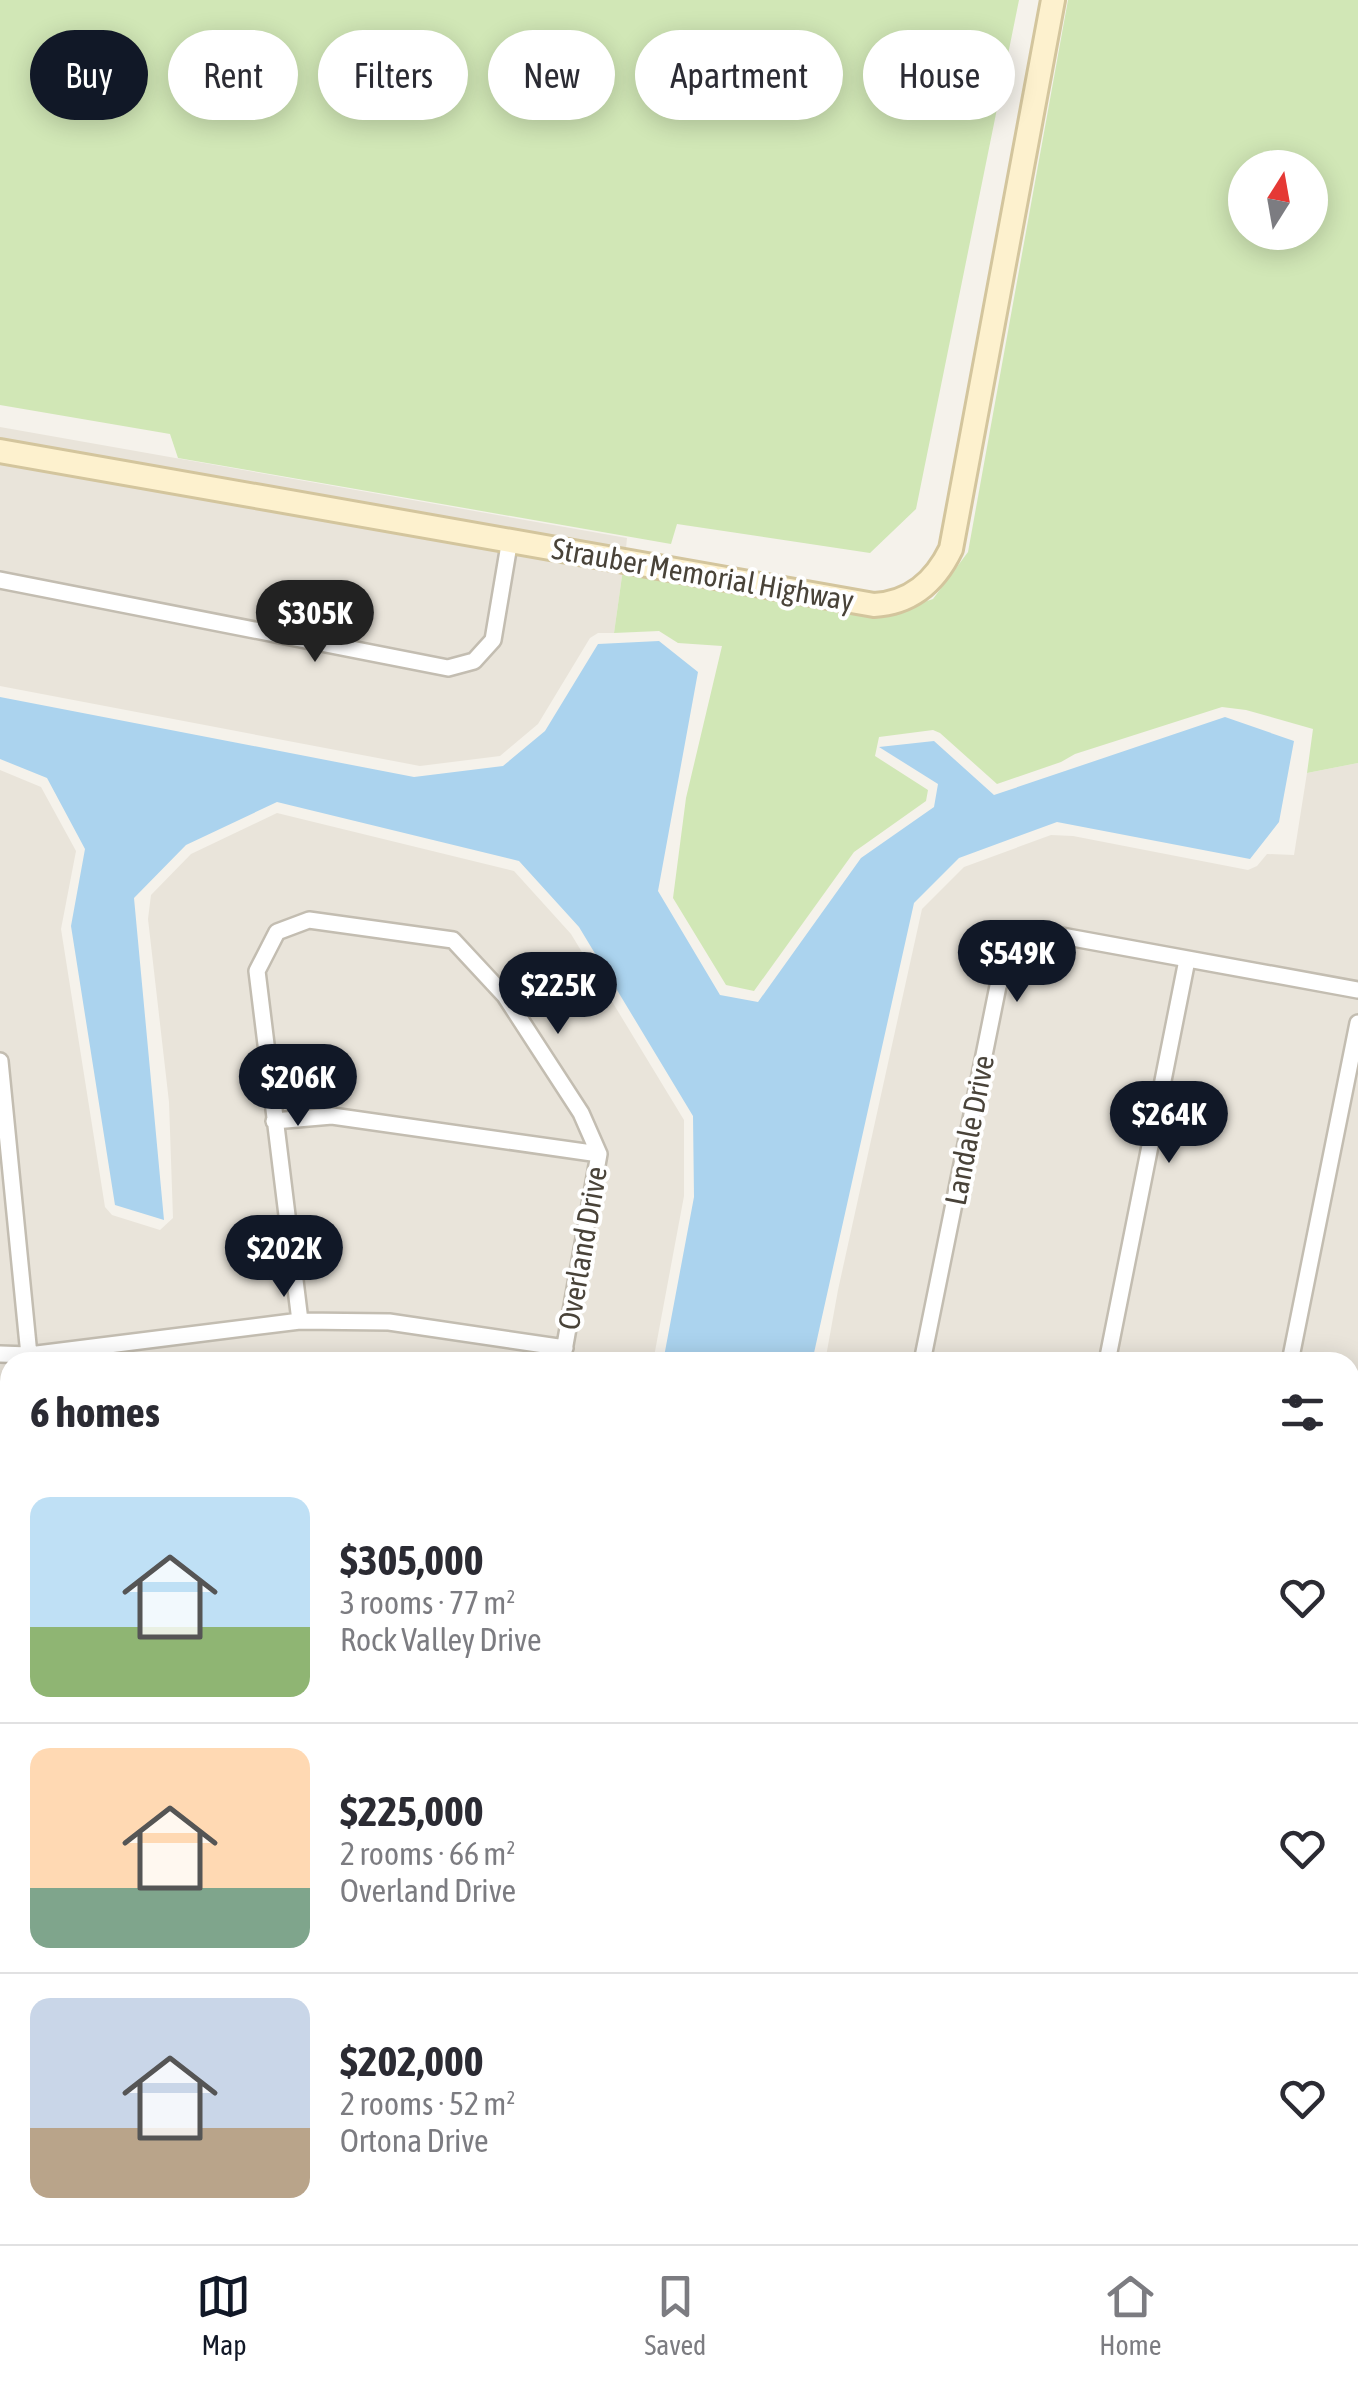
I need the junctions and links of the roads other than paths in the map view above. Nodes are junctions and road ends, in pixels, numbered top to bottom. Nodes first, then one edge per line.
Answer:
1 (1053, 0) edge
2 (0, 451) edge
3 (510, 539) junction
4 (0, 580) edge
5 (1187, 960) junction
6 (1358, 990) edge
7 (1358, 1022) edge
8 (0, 1060) edge
9 (274, 1121) junction
10 (599, 1154) junction
11 (300, 1321) junction
12 (29, 1352) edge
13 (53, 1352) edge
14 (543, 1352) edge
15 (565, 1352) edge
16 (924, 1352) edge
17 (1109, 1352) edge
18 (1292, 1352) edge

1 - 3 street, Strauber Memorial Highway
2 - 3 street, Strauber Memorial Highway
3 - 4 street
5 - 6 street, Landale Drive
5 - 16 street, Landale Drive
5 - 17 street
7 - 18 street
8 - 12 street
9 - 10 street
9 - 10 street, Overland Drive
9 - 11 street
10 - 15 street, Overland Drive
11 - 13 street
11 - 14 street

